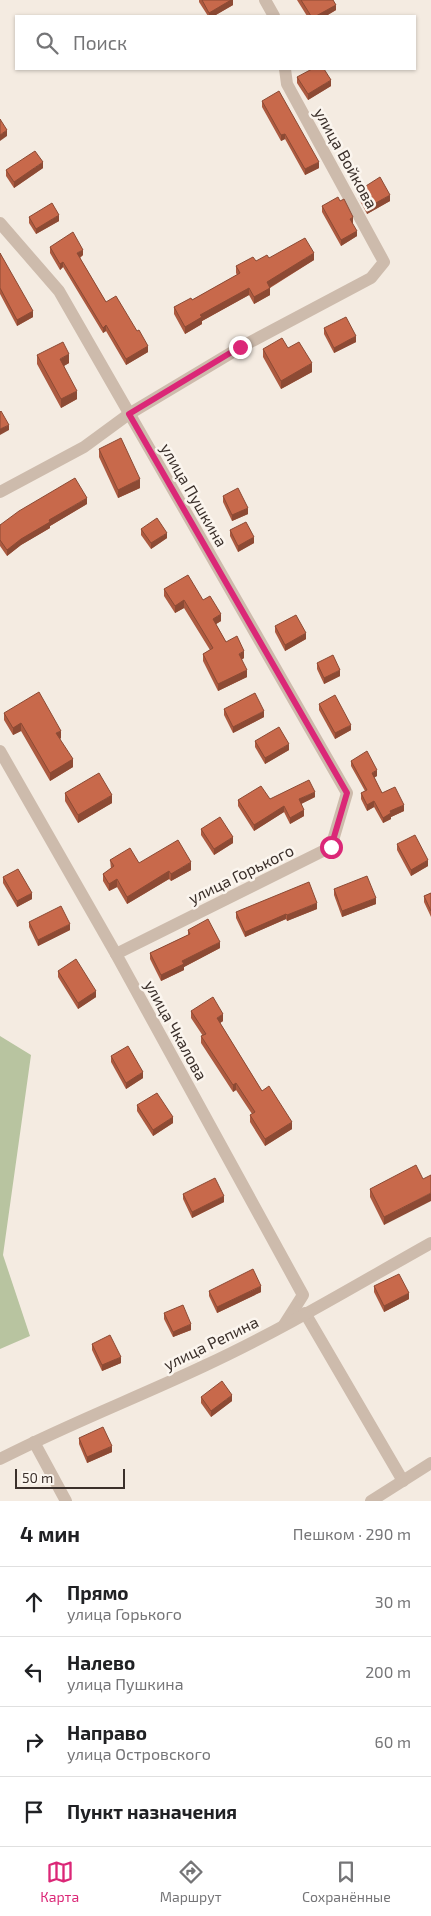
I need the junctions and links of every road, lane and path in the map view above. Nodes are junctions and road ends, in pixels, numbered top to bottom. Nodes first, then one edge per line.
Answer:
1 (265, 0) edge
2 (273, 15) edge
3 (284, 70) edge
4 (0, 223) edge
5 (129, 414) junction
6 (0, 492) edge
7 (0, 752) edge
8 (347, 793) joint
9 (116, 954) junction
10 (431, 1243) edge
11 (305, 1313) junction
12 (284, 1324) junction
13 (34, 1442) junction
14 (0, 1459) edge
15 (431, 1463) edge
16 (403, 1481) junction
17 (66, 1501) edge
18 (371, 1501) edge

1 - 2 street
3 - 5 street, улица Войкова
4 - 5 street, улица Пушкина
5 - 6 street
5 - 8 street, улица Пушкина
7 - 9 street, улица Чкалова
8 - 9 street, улица Горького
9 - 12 street, улица Чкалова
10 - 11 street, улица Репина
11 - 12 street, улица Репина
11 - 16 street
12 - 13 street, улица Репина
13 - 14 street, улица Репина
13 - 17 street
15 - 16 street
16 - 18 street

